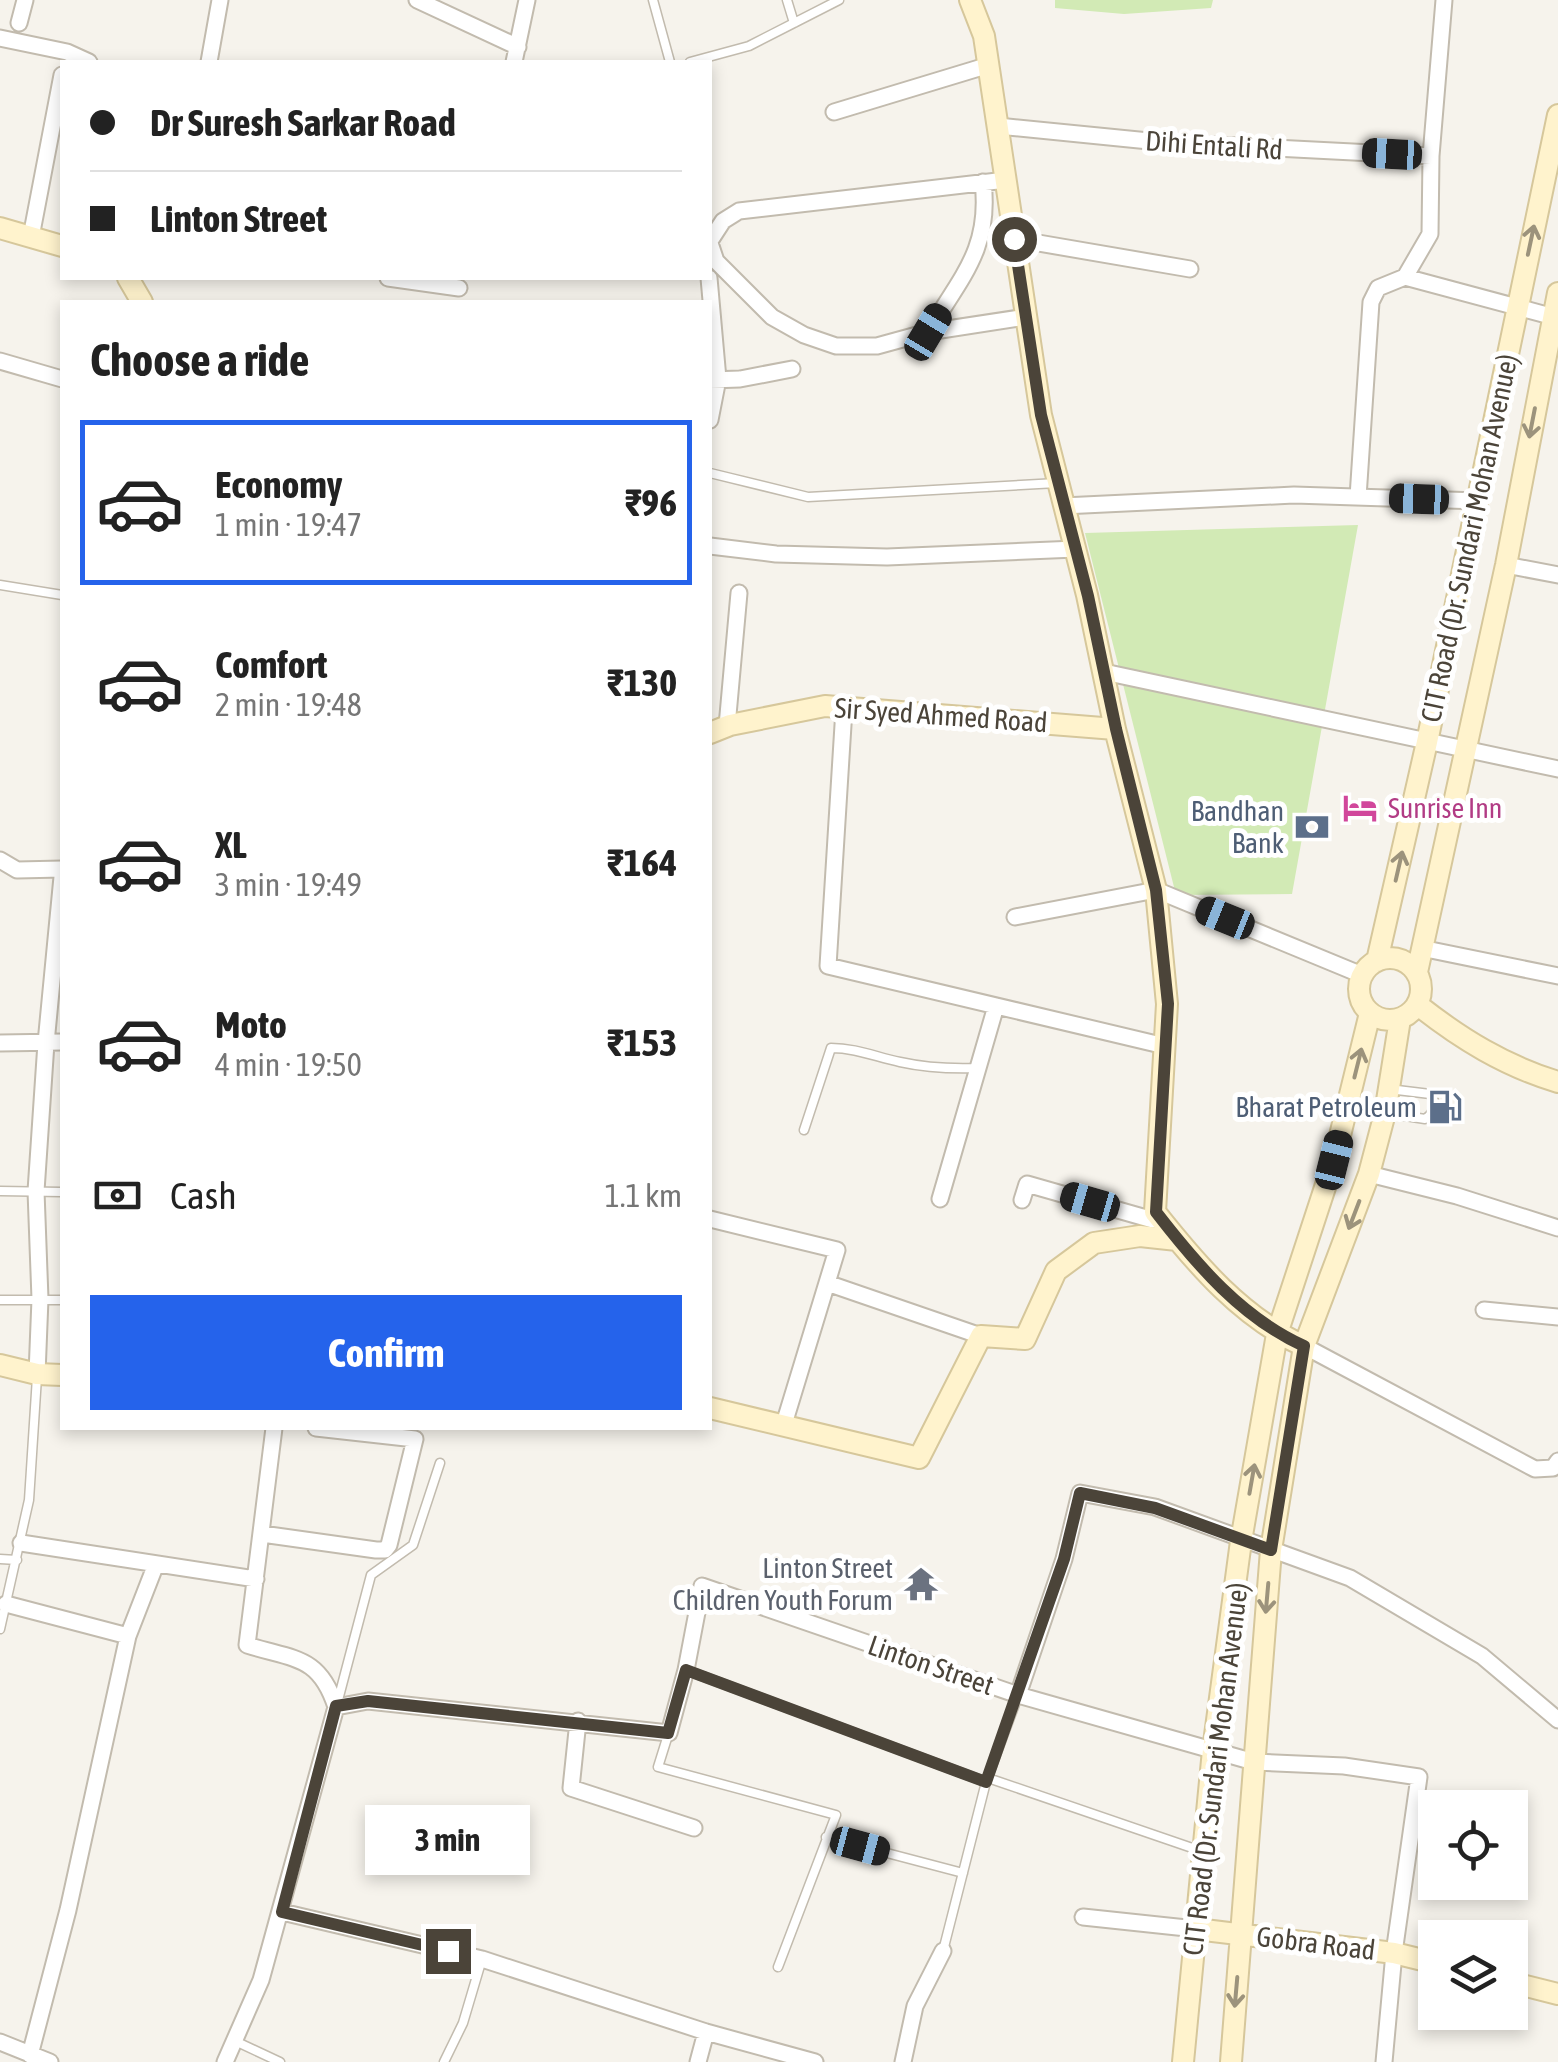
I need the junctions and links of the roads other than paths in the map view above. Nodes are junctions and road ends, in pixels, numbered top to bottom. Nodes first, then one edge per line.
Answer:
1 (25, 0) edge
2 (220, 0) edge
3 (418, 0) edge
4 (527, 0) edge
5 (653, 0) edge
6 (787, 0) edge
7 (839, 0) edge
8 (970, 0) edge
9 (1444, 0) edge
10 (19, 23) dead end
11 (794, 23) junction
12 (0, 38) edge
13 (516, 54) edge
14 (66, 57) edge
15 (209, 60) edge
16 (669, 60) edge
17 (697, 60) edge
18 (988, 65) junction
19 (60, 85) edge
20 (834, 112) dead end
21 (1558, 115) edge
22 (998, 126) junction
23 (1431, 156) junction
24 (1006, 180) junction
25 (983, 182) junction
26 (0, 228) edge
27 (31, 237) junction
28 (712, 239) edge
29 (1014, 239) junction
30 (60, 245) edge
31 (712, 248) edge
32 (1190, 269) dead end
33 (1404, 277) junction
34 (401, 280) edge
35 (458, 289) edge
36 (1558, 294) edge
37 (1516, 307) junction
38 (1026, 316) junction
39 (1555, 318) edge
40 (928, 332) junction
41 (712, 339) edge
42 (0, 360) edge
43 (792, 370) dead end
44 (60, 378) edge
45 (714, 380) edge
46 (712, 473) edge
47 (1057, 483) junction
48 (1358, 497) junction
49 (1479, 501) junction
50 (1063, 506) junction
51 (712, 546) edge
52 (1076, 549) junction
53 (1506, 565) junction
54 (1558, 576) edge
55 (0, 585) edge
56 (738, 593) dead end
57 (60, 595) edge
58 (1104, 672) junction
59 (844, 710) junction
60 (718, 729) edge
61 (1116, 729) junction
62 (1427, 742) junction
63 (1465, 751) junction
64 (1558, 770) edge
65 (0, 860) edge
66 (60, 869) edge
67 (1156, 890) junction
68 (1014, 917) dead end
69 (60, 918) edge
70 (1422, 948) junction
71 (1370, 968) junction
72 (1416, 972) junction
73 (1558, 976) edge
74 (1418, 1005) junction
75 (996, 1006) junction
76 (1370, 1013) junction
77 (1400, 1019) junction
78 (0, 1042) edge
79 (54, 1042) edge
80 (1165, 1046) junction
81 (978, 1068) junction
82 (1558, 1082) edge
83 (1389, 1089) junction
84 (1385, 1113) junction
85 (804, 1130) dead end
86 (1369, 1174) junction
87 (0, 1191) edge
88 (36, 1191) junction
89 (60, 1192) edge
90 (940, 1200) dead end
91 (1022, 1200) dead end
92 (1156, 1210) junction
93 (712, 1219) edge
94 (1558, 1228) edge
95 (1177, 1240) junction
96 (827, 1282) junction
97 (40, 1299) junction
98 (0, 1300) edge
99 (60, 1300) edge
100 (1484, 1310) dead end
101 (1558, 1317) edge
102 (1277, 1334) junction
103 (981, 1336) junction
104 (1304, 1346) junction
105 (0, 1366) edge
106 (37, 1374) junction
107 (60, 1375) edge
108 (712, 1408) edge
109 (784, 1424) junction
110 (274, 1430) edge
111 (334, 1430) edge
112 (1558, 1461) edge
113 (440, 1464) dead end
114 (262, 1534) junction
115 (1242, 1542) junction
116 (1271, 1550) junction
117 (19, 1551) junction
118 (0, 1559) edge
119 (156, 1564) junction
120 (256, 1579) junction
121 (6, 1604) junction
122 (0, 1629) edge
123 (128, 1636) junction
124 (686, 1670) junction
125 (1018, 1695) junction
126 (336, 1706) junction
127 (1558, 1720) edge
128 (578, 1721) junction
129 (668, 1733) junction
130 (1213, 1750) junction
131 (1254, 1762) junction
132 (987, 1780) junction
133 (694, 1828) dead end
134 (826, 1837) junction
135 (1203, 1852) junction
136 (963, 1873) junction
137 (282, 1912) junction
138 (1083, 1917) dead end
139 (1196, 1928) junction
140 (1241, 1934) junction
141 (943, 1950) joint
142 (1394, 1953) junction
143 (482, 1959) junction
144 (1418, 1959) edge
145 (778, 1967) dead end
146 (1528, 1986) edge
147 (1558, 1994) edge
148 (706, 2032) junction
149 (235, 2041) junction
150 (16, 2052) edge
151 (50, 2062) edge
152 (224, 2062) edge
153 (280, 2062) edge
154 (444, 2062) edge
155 (698, 2062) edge
156 (816, 2062) edge
157 (903, 2062) edge
158 (1183, 2062) edge
159 (1230, 2062) edge
160 (1384, 2062) edge

1 - 10 street
2 - 15 street
3 - 13 street
4 - 13 street
5 - 16 lane
6 - 11 lane
7 - 11 lane
8 - 18 main road
9 - 23 street
11 - 17 lane
12 - 14 street
18 - 20 street
18 - 22 main road
19 - 27 street
37 -> 21 main road, CIT Road (Dr. Sundari Mohan Avenue)
22 - 23 street, Dihi Entali Rd
22 - 24 main road
23 - 33 street
24 - 25 street
24 - 29 main road
25 - 28 street
25 - 40 street
26 - 27 main road
27 - 30 main road
29 - 32 street
29 - 38 main road
31 - 40 street
33 - 37 street
33 - 48 street
34 - 35 street
36 - 39 main road, CIT Road (Dr. Sundari Mohan Avenue)
37 - 39 street
37 - 49 main road, CIT Road (Dr. Sundari Mohan Avenue)
38 - 40 street
38 - 47 main road
39 -> 53 main road, CIT Road (Dr. Sundari Mohan Avenue)
41 - 45 street
42 - 44 street
43 - 45 street
46 - 47 lane
47 - 50 main road
48 - 49 street
48 - 50 street
49 - 62 main road, CIT Road (Dr. Sundari Mohan Avenue)
50 - 52 main road
51 - 52 street
52 - 58 main road
53 - 54 street
53 - 63 main road, CIT Road (Dr. Sundari Mohan Avenue)
55 - 57 lane
56 - 60 street
58 - 61 main road
58 - 62 street
59 - 60 main road, Sir Syed Ahmed Road
59 - 61 main road, Sir Syed Ahmed Road
59 - 75 street
61 - 67 main road
62 - 63 street
71 -> 62 main road, CIT Road (Dr. Sundari Mohan Avenue)
63 - 64 street
63 - 70 main road, CIT Road (Dr. Sundari Mohan Avenue)
65 - 66 street
67 - 68 street
67 - 71 street
67 - 80 main road
69 - 79 street
70 - 72 main road, CIT Road (Dr. Sundari Mohan Avenue)
70 - 73 street
71 - 72 main road
71 - 76 main road
72 - 74 main road
74 - 77 main road
74 - 82 main road
75 - 80 street
75 - 81 street
76 - 77 main road
102 -> 76 main road, CIT Road (Dr. Sundari Mohan Avenue)
77 - 83 main road, CIT Road (Dr. Sundari Mohan Avenue)
78 - 79 street
79 - 88 street
80 - 92 main road
81 - 85 lane
81 - 90 street
83 - 84 main road, CIT Road (Dr. Sundari Mohan Avenue)
83 - 84 lane
84 - 86 main road, CIT Road (Dr. Sundari Mohan Avenue)
86 - 94 street
86 -> 104 main road, CIT Road (Dr. Sundari Mohan Avenue)
87 - 88 lane
88 - 89 lane
88 - 97 street
91 - 92 street
92 - 95 main road
93 - 96 street
95 - 102 main road
95 - 103 main road
96 - 103 street
96 - 109 street
97 - 98 lane
97 - 99 lane
97 - 106 street
100 - 101 street
102 - 104 main road
115 -> 102 main road, CIT Road (Dr. Sundari Mohan Avenue)
103 - 109 main road
104 - 112 street
104 - 116 main road, CIT Road (Dr. Sundari Mohan Avenue)
105 - 106 main road
106 - 107 main road
106 - 117 lane
108 - 109 main road
110 - 114 street
111 - 114 street
113 - 126 lane
114 - 120 street
115 - 116 street
115 - 125 street
115 - 130 main road, CIT Road (Dr. Sundari Mohan Avenue)
116 - 127 street
116 -> 131 main road, CIT Road (Dr. Sundari Mohan Avenue)
117 - 118 lane
117 - 119 street
117 - 121 lane
119 - 120 street
119 - 123 street
120 - 126 street
121 - 122 lane
121 - 123 street
123 - 150 street
124 - 125 street, Linton Street
124 - 129 street, Linton Street
124 - 132 lane
125 - 130 street, Linton Street
125 - 132 lane
126 - 128 street
126 - 137 street
128 - 129 street
128 - 133 street
129 - 134 lane
130 - 131 street, Linton Street
130 - 135 main road, CIT Road (Dr. Sundari Mohan Avenue)
131 - 140 main road, CIT Road (Dr. Sundari Mohan Avenue)
131 - 142 street, CIT Road (Dr. Sundari Mohan Avenue)
132 - 135 lane
132 - 136 lane
134 - 136 lane
134 - 145 lane
135 - 139 main road, CIT Road (Dr. Sundari Mohan Avenue)
136 - 141 lane
137 - 143 street
137 - 149 street
138 - 139 street
139 - 140 main road, Gobra Road
139 - 158 main road, CIT Road (Dr. Sundari Mohan Avenue)
140 - 142 main road, Gobra Road
140 -> 159 main road, CIT Road (Dr. Sundari Mohan Avenue)
141 - 157 street
142 - 144 main road, Gobra Road
142 - 160 street, CIT Road (Dr. Sundari Mohan Avenue)
143 - 148 street
143 - 154 lane
146 - 147 main road
148 - 155 street
148 - 156 street
149 - 152 street
149 - 153 lane
150 - 151 street

